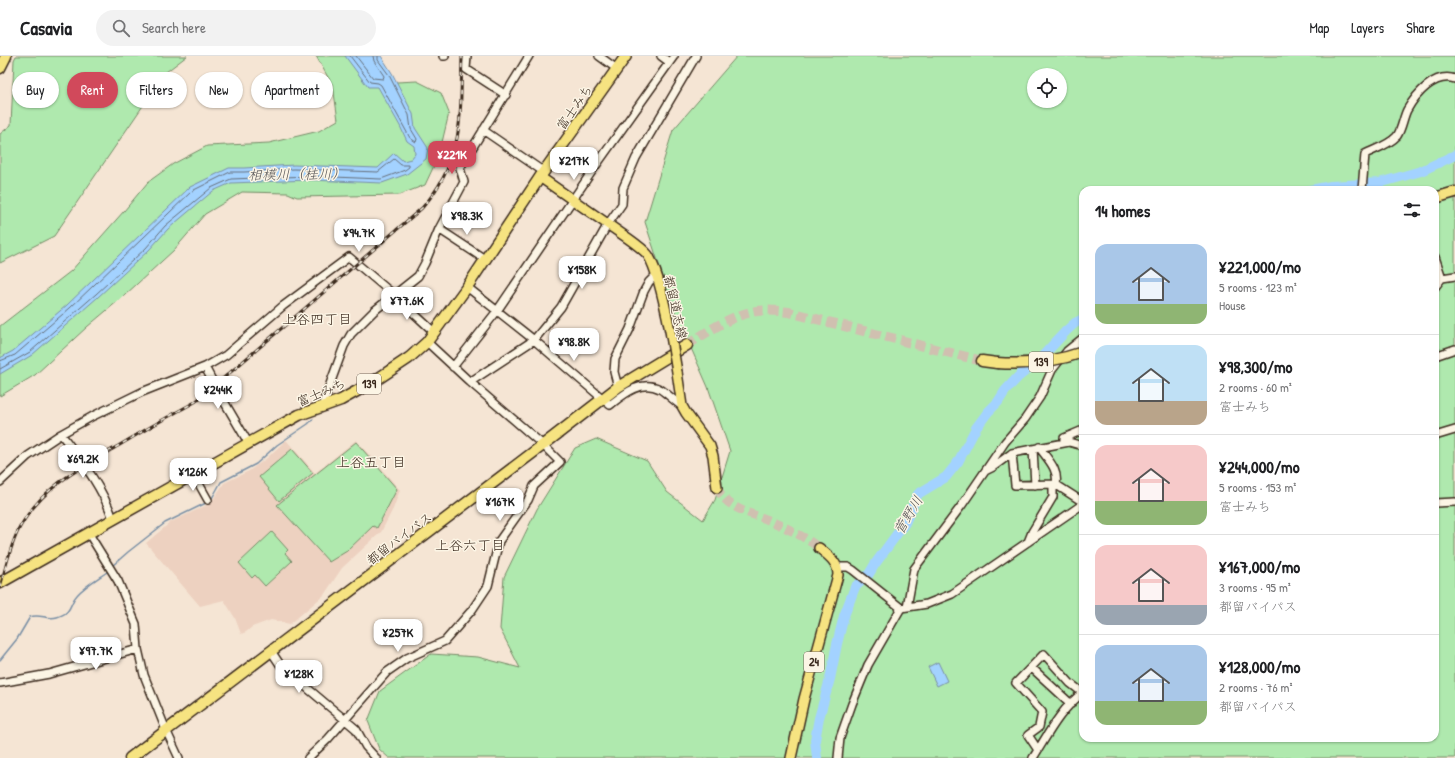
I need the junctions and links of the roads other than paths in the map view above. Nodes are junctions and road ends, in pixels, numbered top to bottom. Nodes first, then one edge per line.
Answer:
1 (6, 56) edge
2 (467, 56) edge
3 (529, 56) edge
4 (599, 56) edge
5 (626, 56) edge
6 (661, 56) edge
7 (674, 56) edge
8 (696, 56) edge
9 (669, 62) junction
10 (0, 68) edge
11 (617, 69) junction
12 (1455, 79) edge
13 (506, 95) junction
14 (483, 130) junction
15 (542, 175) junction
16 (1362, 186) edge
17 (1455, 192) edge
18 (1439, 197) edge
19 (573, 200) junction
20 (608, 224) junction
21 (439, 229) junction
22 (486, 260) junction
23 (1439, 269) edge
24 (656, 275) junction
25 (1455, 276) edge
26 (1442, 278) junction
27 (1439, 282) edge
28 (467, 287) junction
29 (394, 295) junction
30 (497, 311) junction
31 (434, 332) junction
32 (534, 340) junction
33 (1079, 341) edge
34 (427, 342) junction
35 (687, 345) tunnel mouth
36 (1455, 348) edge
37 (1079, 353) edge
38 (1439, 354) edge
39 (982, 361) tunnel mouth
40 (205, 367) junction
41 (453, 367) junction
42 (470, 382) junction
43 (618, 387) junction
44 (602, 399) junction
45 (322, 406) junction
46 (682, 406) junction
47 (1455, 430) edge
48 (1079, 432) edge
49 (61, 434) junction
50 (1439, 435) edge
51 (1064, 442) junction
52 (249, 444) junction
53 (544, 445) junction
54 (1079, 445) edge
55 (1036, 448) junction
56 (1012, 453) junction
57 (987, 470) junction
58 (194, 475) junction
59 (0, 482) edge
60 (1035, 485) junction
61 (1055, 485) junction
62 (717, 488) tunnel mouth
63 (208, 500) dead end
64 (1079, 500) edge
65 (1455, 502) edge
66 (1439, 503) edge
67 (1079, 506) edge
68 (113, 519) junction
69 (89, 534) junction
70 (1028, 542) junction
71 (819, 548) tunnel mouth
72 (838, 568) junction
73 (0, 583) edge
74 (904, 607) junction
75 (138, 649) junction
76 (271, 651) junction
77 (1032, 668) junction
78 (0, 683) edge
79 (1070, 683) junction
80 (1079, 690) edge
81 (1058, 693) junction
82 (1079, 697) edge
83 (1071, 704) junction
84 (346, 719) junction
85 (166, 730) junction
86 (1038, 750) junction
87 (130, 758) edge
88 (179, 758) edge
89 (308, 758) edge
90 (376, 758) edge
91 (791, 758) edge
92 (838, 758) edge
93 (1033, 758) edge

1 - 10 highway
2 - 13 street
3 - 13 street
4 - 11 street
5 - 11 highway, 富士みち / 139
6 - 9 street
7 - 9 street
8 - 20 street
9 - 19 street
11 - 15 highway, 富士みち / 139
12 - 16 street
13 - 14 street
14 - 15 street
14 - 21 street
15 - 19 main road, 都留道志線
15 - 22 highway, 富士みち / 139
17 - 18 highway
19 - 20 main road, 都留道志線
19 - 30 street
20 - 24 main road, 都留道志線
20 - 32 street
21 - 22 street
21 - 29 street
22 - 28 highway, 富士みち / 139
23 - 26 street
24 - 43 street
24 - 46 main road, 都留道志線, bridge
25 - 26 street
26 - 27 street
28 - 30 street
28 - 31 highway, 富士みち / 139
29 - 31 street
29 - 40 street
29 - 45 street
30 - 32 street
30 - 41 street
31 - 34 highway, 富士みち / 139
32 - 42 street
32 - 44 street
33 - 57 street
34 - 41 street
34 - 45 highway, 富士みち / 139
35 - 43 highway, 都留バイパス
36 - 38 street
37 - 39 highway, 139, bridge
40 - 49 street
40 - 52 street
41 - 42 street
42 - 53 street
43 - 44 highway, 都留バイパス
44 - 46 street
44 - 53 highway, 都留バイパス
45 - 52 highway, 富士みち / 139
46 - 62 main road, 都留道志線
47 - 50 street
48 - 51 street
49 - 59 street
49 - 68 street
51 - 54 street
51 - 55 street
52 - 58 highway, 富士みち / 139
53 - 76 highway, 都留バイパス
53 - 84 street
55 - 56 street
55 - 60 street
55 - 61 street
56 - 57 street
56 - 60 street
57 - 74 street
58 - 63 street
58 - 68 highway, 富士みち / 139
60 - 61 street
61 - 64 street
61 - 70 street
65 - 66 street
67 - 70 street
68 - 69 highway, 富士みち / 139
69 - 73 highway, 富士みち / 139
69 - 75 street
70 - 74 street
71 - 72 main road
72 - 74 street
72 - 91 main road, 24
74 - 92 street
75 - 78 street
75 - 85 street
76 - 84 street
76 - 85 highway, 都留バイパス
77 - 79 street
77 - 81 street
77 - 86 street
79 - 80 street
79 - 81 street
81 - 83 street
82 - 83 street
83 - 86 street
84 - 89 street
84 - 90 street
85 - 87 highway, 都留バイパス
85 - 88 street
86 - 93 street

